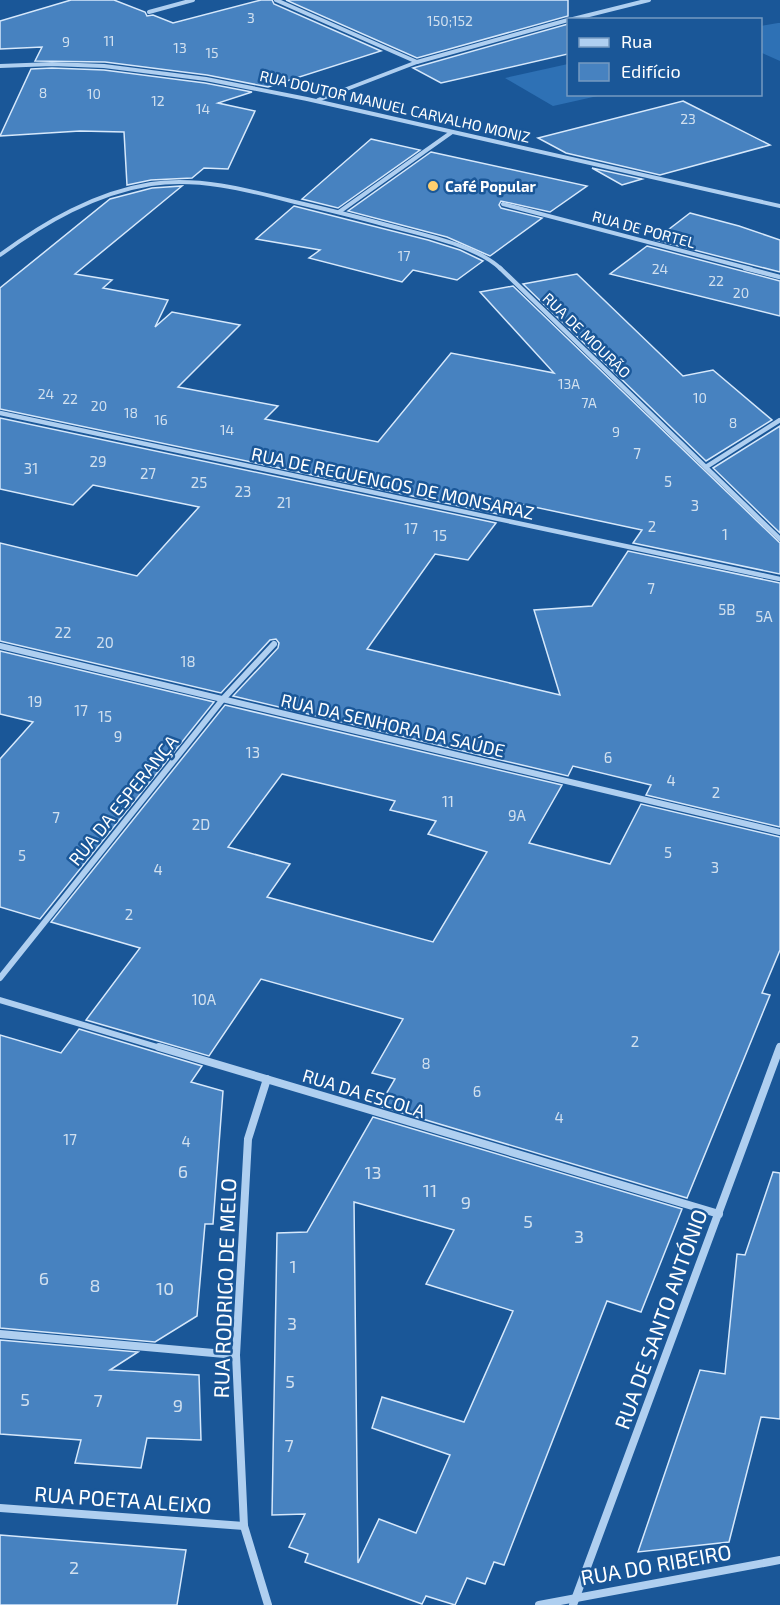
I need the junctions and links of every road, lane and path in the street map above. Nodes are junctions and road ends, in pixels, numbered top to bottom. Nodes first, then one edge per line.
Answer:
1 (193, 0) edge
2 (276, 0) edge
3 (649, 0) edge
4 (149, 12) dead end
5 (577, 18) edge
6 (567, 21) edge
7 (417, 62) junction
8 (0, 66) edge
9 (316, 101) junction
10 (452, 132) junction
11 (502, 204) dead end
12 (780, 206) edge
13 (339, 212) junction
14 (0, 255) edge
15 (780, 277) edge
16 (0, 413) edge
17 (780, 420) edge
18 (706, 467) junction
19 (780, 539) edge
20 (780, 579) edge
21 (274, 644) dead end
22 (0, 646) edge
23 (224, 699) junction
24 (780, 832) edge
25 (0, 978) edge
26 (0, 1000) edge
27 (780, 1046) edge
28 (267, 1079) junction
29 (719, 1214) junction
30 (0, 1334) edge
31 (237, 1355) junction
32 (0, 1508) edge
33 (244, 1526) junction
34 (780, 1560) edge
35 (575, 1601) edge
36 (268, 1605) edge
37 (539, 1605) edge

1 - 4 street
2 - 7 street
3 - 5 street
6 - 7 street
7 - 9 street
8 - 9 street, RUA DOUTOR MANUEL CARVALHO MONIZ
9 - 10 street, RUA DOUTOR MANUEL CARVALHO MONIZ
10 - 12 street, RUA DOUTOR MANUEL CARVALHO MONIZ
10 - 13 street
11 - 15 street, RUA DE PORTEL
13 - 14 street, RUA DE MOURÃO
13 - 18 street, RUA DE MOURÃO
16 - 20 street, RUA DE REGUENGOS DE MONSARAZ
17 - 18 street
18 - 19 street, RUA DE MOURÃO
21 - 23 street, RUA DA ESPERANÇA
22 - 23 street, RUA DA SENHORA DA SAÚDE
23 - 24 street, RUA DA SENHORA DA SAÚDE
23 - 25 street, RUA DA ESPERANÇA
26 - 28 street, RUA DA ESCOLA
27 - 29 street, RUA DE SANTO ANTÓNIO
28 - 29 street, RUA DA ESCOLA
28 - 31 street, RUA RODRIGO DE MELO
29 - 35 street, RUA DE SANTO ANTÓNIO
30 - 31 street
31 - 33 street, RUA RODRIGO DE MELO
32 - 33 street, RUA POETA ALEIXO
33 - 36 street, RUA RODRIGO DE MELO
34 - 35 street, RUA DO RIBEIRO
35 - 37 street, RUA DO RIBEIRO

